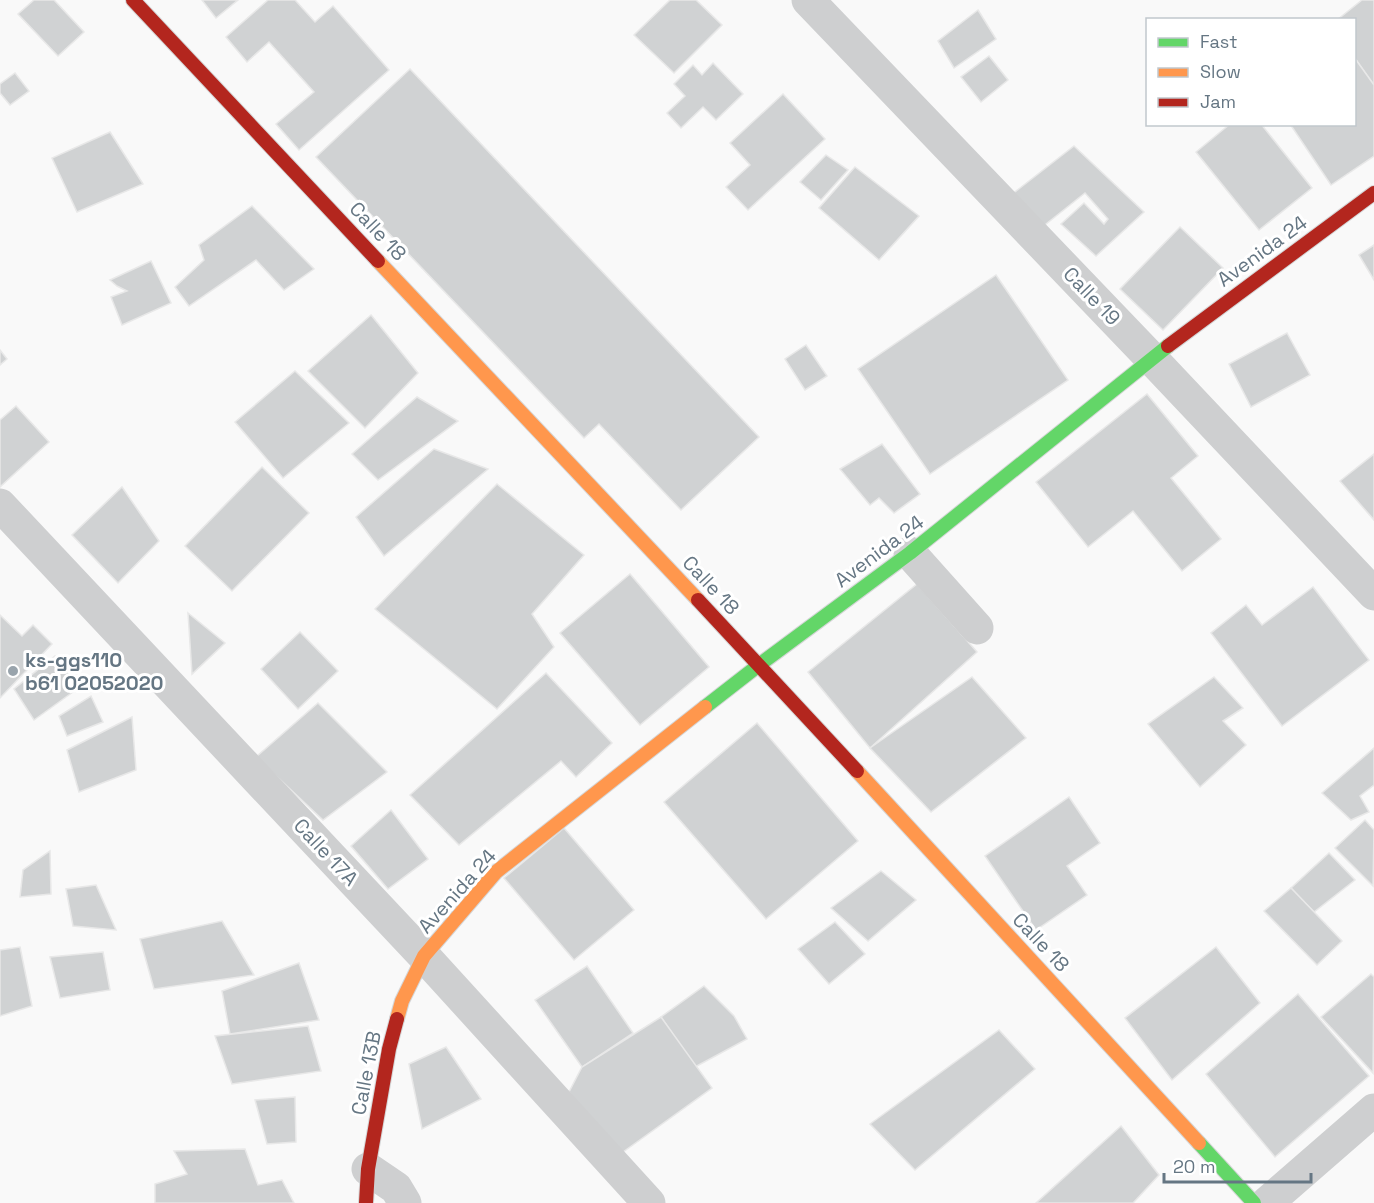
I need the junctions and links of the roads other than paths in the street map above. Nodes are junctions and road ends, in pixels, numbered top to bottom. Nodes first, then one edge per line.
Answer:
1 (133, 0) edge
2 (808, 0) edge
3 (1374, 193) edge
4 (1151, 358) junction
5 (0, 505) edge
6 (910, 553) junction
7 (1374, 594) edge
8 (977, 628) dead end
9 (759, 665) junction
10 (424, 956) junction
11 (1374, 1110) edge
12 (368, 1169) junction
13 (366, 1203) edge
14 (405, 1203) edge
15 (649, 1203) edge
16 (1254, 1203) edge
17 (1267, 1203) edge

1 - 9 street, Calle 18
2 - 4 street, Calle 19
3 - 4 street, Avenida 24
4 - 6 street, Avenida 24
4 - 7 street, Calle 19
5 - 10 street, Calle 17A
6 - 8 street
6 - 9 street, Avenida 24
9 - 10 street, Avenida 24
9 - 16 street, Calle 18
10 - 12 street, Calle 13B
10 - 15 street, Calle 17A
11 - 17 street
12 - 13 street, Calle 13B
12 - 14 street

